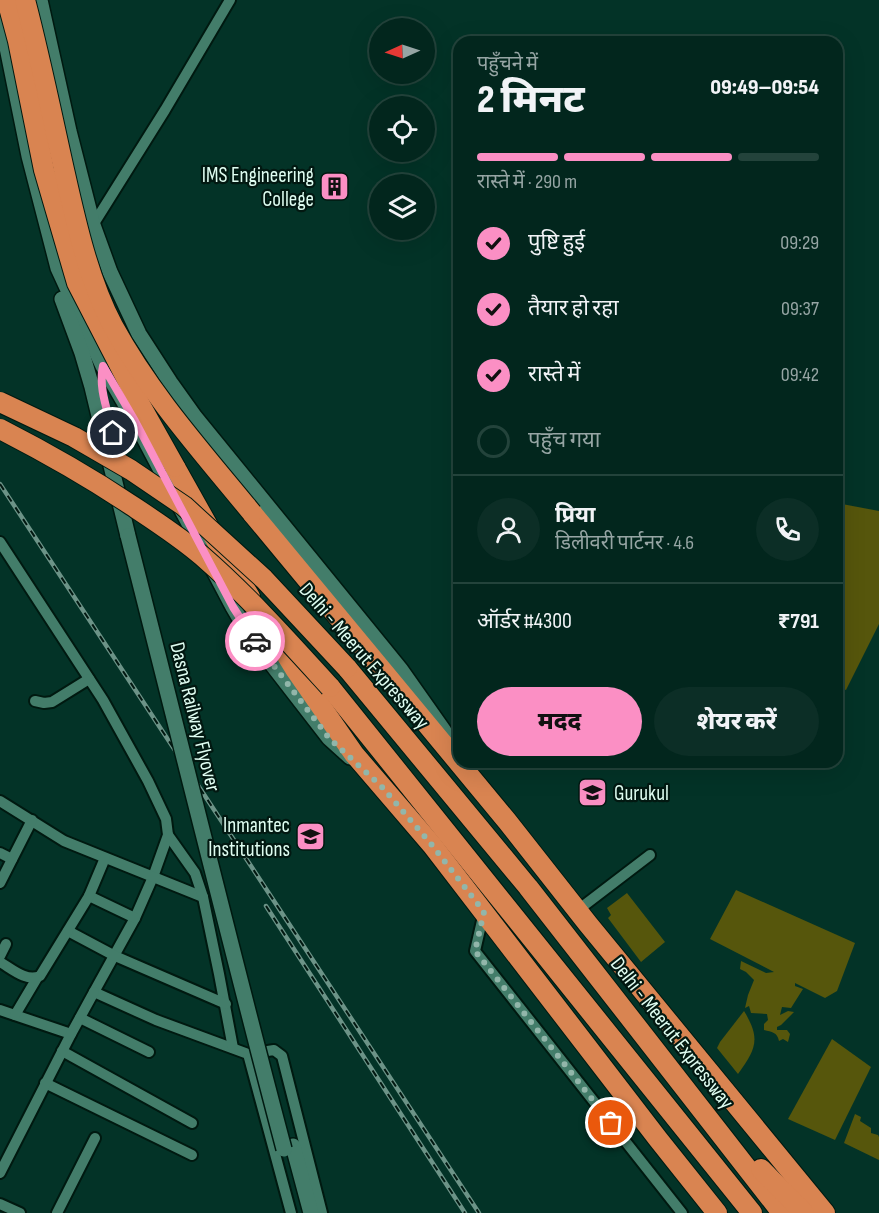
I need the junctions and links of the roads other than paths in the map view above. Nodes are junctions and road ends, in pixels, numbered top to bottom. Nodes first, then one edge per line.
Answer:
1 (7, 0) edge
2 (25, 0) edge
3 (40, 0) edge
4 (230, 0) edge
5 (0, 13) edge
6 (69, 131) junction
7 (26, 141) junction
8 (93, 225) junction
9 (103, 267) junction
10 (58, 268) junction
11 (75, 299) junction
12 (103, 366) junction
13 (170, 382) junction
14 (0, 402) edge
15 (130, 412) junction
16 (0, 429) edge
17 (0, 542) edge
18 (90, 679) junction
19 (35, 701) dead end
20 (446, 747) junction
21 (453, 755) edge
22 (463, 768) edge
23 (382, 787) junction
24 (0, 801) edge
25 (32, 820) junction
26 (168, 835) junction
27 (0, 853) edge
28 (650, 855) dead end
29 (105, 858) junction
30 (12, 859) junction
31 (153, 878) junction
32 (0, 883) edge
33 (89, 896) junction
34 (203, 897) junction
35 (578, 910) junction
36 (484, 912) junction
37 (135, 918) junction
38 (68, 931) junction
39 (6, 944) dead end
40 (0, 956) edge
41 (115, 956) junction
42 (0, 962) edge
43 (37, 978) junction
44 (94, 992) junction
45 (226, 1004) junction
46 (0, 1010) edge
47 (15, 1015) junction
48 (80, 1018) junction
49 (71, 1034) junction
50 (233, 1048) junction
51 (62, 1051) junction
52 (149, 1052) dead end
53 (248, 1054) junction
54 (45, 1083) junction
55 (698, 1106) junction
56 (677, 1120) junction
57 (192, 1123) dead end
58 (96, 1138) dead end
59 (192, 1155) dead end
60 (0, 1173) edge
61 (1, 1207) edge
62 (677, 1211) edge
63 (20, 1213) edge
64 (57, 1213) edge
65 (291, 1213) edge
66 (301, 1213) edge
67 (311, 1213) edge
68 (322, 1213) edge
69 (717, 1213) edge
70 (738, 1213) edge
71 (752, 1213) edge
72 (782, 1213) edge
73 (804, 1213) edge
74 (825, 1213) edge

1 - 23 highway, bridge
2 - 20 highway, bridge
3 - 6 street
4 - 8 street
5 - 7 street
6 - 7 street
6 - 8 street
7 - 10 street
8 - 9 street
9 - 11 street
9 - 13 street
10 - 11 street
10 - 66 street, Dasna Railway Flyover, bridge
11 - 12 street
12 - 15 street
12 - 67 street, Dasna Railway Flyover, bridge
13 - 15 street
13 - 20 street
14 - 55 highway, Delhi - Meerut Expressway, bridge
15 - 23 street
16 - 56 highway, bridge
17 - 18 street
18 - 19 street
18 - 26 street
20 - 21 highway
22 - 35 highway
23 - 36 highway
24 - 25 street
25 - 29 street
25 - 30 street
26 - 31 street
26 - 34 street
27 - 30 street
28 - 35 street
29 - 31 street
29 - 33 street
30 - 32 street
31 - 34 street
31 - 37 street
33 - 37 street
33 - 38 street
34 - 45 street
35 - 74 highway
36 - 62 street
36 - 69 highway
37 - 41 street
38 - 41 street
38 - 43 street
39 - 40 street
41 - 44 street
41 - 45 street
42 - 43 street
43 - 47 street
44 - 48 street
44 - 50 street
45 - 50 street
46 - 47 street
47 - 49 street
48 - 49 street
48 - 52 street
49 - 51 street
50 - 53 street
51 - 54 street
51 - 57 street
53 - 65 street
53 - 68 street
54 - 59 street
54 - 60 street
55 - 72 highway, Delhi - Meerut Expressway
55 - 73 highway
56 - 70 highway
56 - 71 highway
58 - 64 street
61 - 63 street

